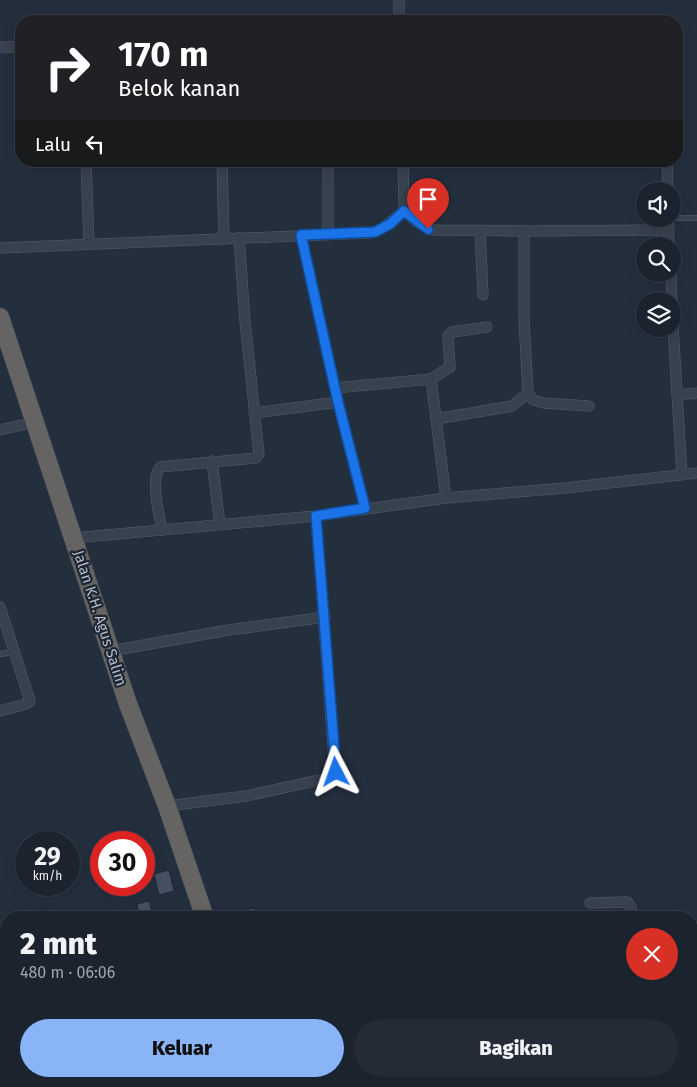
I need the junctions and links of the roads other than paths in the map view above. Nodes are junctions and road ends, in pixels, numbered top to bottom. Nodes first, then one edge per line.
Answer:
1 (399, 0) edge
2 (399, 15) edge
3 (0, 47) edge
4 (15, 47) edge
5 (86, 167) edge
6 (222, 167) edge
7 (328, 167) edge
8 (403, 167) edge
9 (667, 167) edge
10 (668, 182) edge
11 (404, 211) junction
12 (681, 218) edge
13 (697, 218) edge
14 (636, 226) edge
15 (480, 230) junction
16 (524, 231) junction
17 (328, 234) junction
18 (301, 235) junction
19 (238, 238) junction
20 (224, 239) junction
21 (89, 244) junction
22 (0, 248) edge
23 (483, 295) dead end
24 (0, 317) edge
25 (486, 327) dead end
26 (674, 337) edge
27 (431, 379) junction
28 (336, 388) junction
29 (528, 393) junction
30 (697, 393) edge
31 (677, 395) junction
32 (338, 402) junction
33 (589, 406) dead end
34 (254, 413) junction
35 (436, 419) junction
36 (35, 422) junction
37 (0, 430) edge
38 (212, 461) junction
39 (697, 473) edge
40 (682, 475) junction
41 (446, 498) junction
42 (365, 508) junction
43 (316, 516) junction
44 (220, 524) junction
45 (162, 530) junction
46 (72, 538) junction
47 (0, 607) edge
48 (325, 617) junction
49 (110, 651) junction
50 (15, 652) junction
51 (0, 654) edge
52 (0, 711) edge
53 (167, 806) junction
54 (590, 903) dead end
55 (203, 911) edge
56 (631, 911) edge

1 - 2 street
3 - 4 street
5 - 21 street
6 - 20 street
7 - 17 street
8 - 11 street
9 - 10 street
11 - 15 street
11 - 17 street
12 - 13 lane
14 - 16 street
15 - 16 street
15 - 23 street
16 - 29 street
17 - 18 street
18 - 19 street
18 - 28 street
19 - 20 street
19 - 34 street
20 - 21 street
21 - 22 street
24 - 36 highway, Jalan K.H. Agus Salim
25 - 27 street
26 - 31 street
27 - 28 street
27 - 35 street
28 - 32 street
29 - 33 street
29 - 35 street
30 - 31 street
31 - 40 street
32 - 34 street
32 - 42 street
34 - 38 street
35 - 41 street
36 - 37 street
36 - 46 highway, Jalan K.H. Agus Salim
38 - 44 street
38 - 45 street
39 - 40 street
40 - 41 street
41 - 42 street
42 - 43 street
43 - 44 street
43 - 48 street
44 - 45 street
45 - 46 street
46 - 49 highway, Jalan K.H. Agus Salim
47 - 50 street
48 - 49 street
48 - 53 street
49 - 53 highway, Jalan K.H. Agus Salim
50 - 51 lane
50 - 52 street
53 - 55 highway, Jalan K.H. Agus Salim
54 - 56 street

